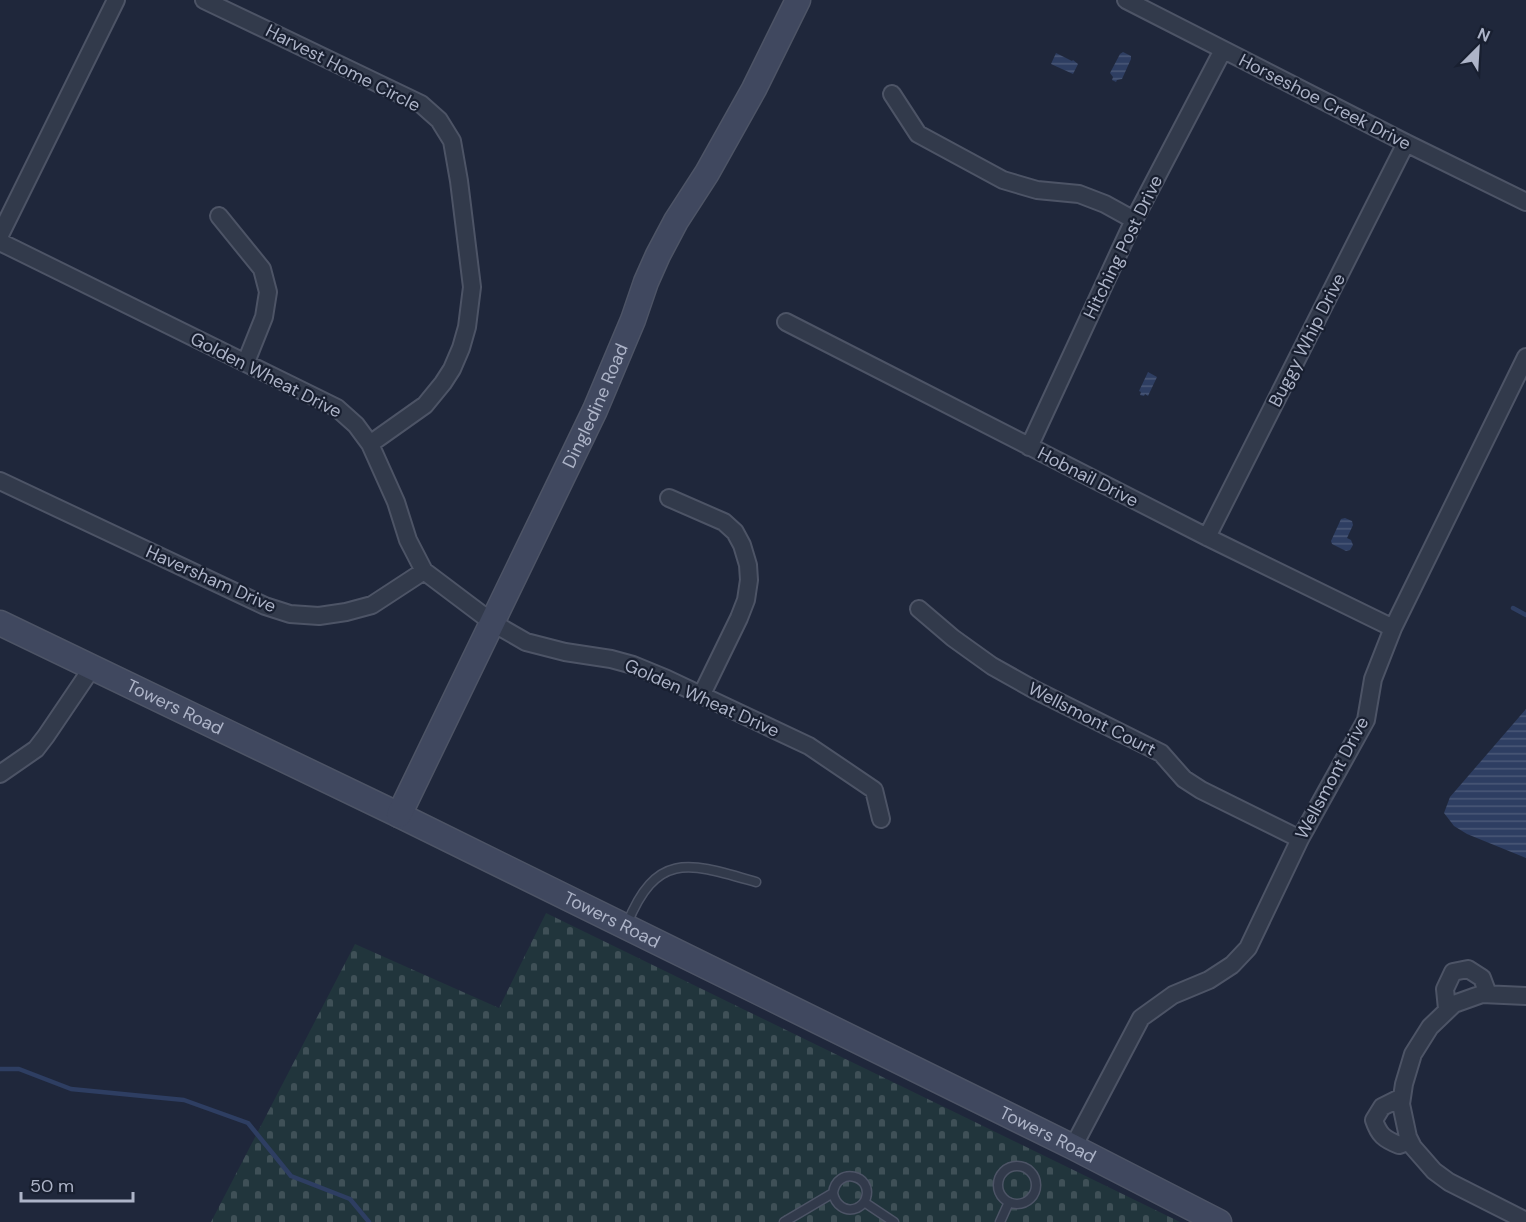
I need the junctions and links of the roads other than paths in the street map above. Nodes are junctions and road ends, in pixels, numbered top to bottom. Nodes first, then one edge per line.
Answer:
1 (116, 0) edge
2 (204, 0) edge
3 (798, 0) edge
4 (1125, 0) edge
5 (1223, 50) junction
6 (892, 94) dead end
7 (1406, 143) junction
8 (1526, 202) edge
9 (219, 216) dead end
10 (1134, 220) junction
11 (0, 235) edge
12 (0, 242) edge
13 (786, 322) dead end
14 (1526, 357) edge
15 (246, 362) junction
16 (370, 444) junction
17 (1029, 447) junction
18 (0, 481) edge
19 (669, 498) dead end
20 (1208, 537) junction
21 (424, 571) junction
22 (919, 609) dead end
23 (0, 623) edge
24 (493, 623) junction
25 (1393, 628) junction
26 (92, 668) junction
27 (702, 694) junction
28 (0, 774) edge
29 (399, 815) junction
30 (880, 819) dead end
31 (1300, 839) junction
32 (756, 882) dead end
33 (626, 928) junction
34 (1488, 994) junction
35 (1526, 996) edge
36 (1447, 1010) junction
37 (1402, 1097) junction
38 (1410, 1141) junction
39 (1073, 1146) junction
40 (833, 1193) junction
41 (864, 1202) junction
42 (1009, 1202) junction
43 (1207, 1220) edge
44 (1526, 1221) edge
45 (783, 1222) edge
46 (894, 1222) edge
47 (1000, 1222) edge

1 - 11 street
2 - 16 street, Harvest Home Circle
3 - 24 main road, Dingledine Road
4 - 5 street, Horseshoe Creek Drive
5 - 7 street, Horseshoe Creek Drive
5 - 10 street, Hitching Post Drive
6 - 10 street
7 - 8 street, Horseshoe Creek Drive
7 - 20 street, Buggy Whip Drive
9 - 15 street
10 - 17 street, Hitching Post Drive
12 - 15 street, Golden Wheat Drive
13 - 17 street, Hobnail Drive
14 - 25 street, Wellsmont Drive
15 - 16 street, Golden Wheat Drive
16 - 21 street, Golden Wheat Drive
17 - 20 street, Hobnail Drive
18 - 21 street, Haversham Drive
19 - 27 street
20 - 25 street, Hobnail Drive
21 - 24 street, Golden Wheat Drive
22 - 31 street, Wellsmont Court
23 - 26 main road, Towers Road
24 - 27 street, Golden Wheat Drive
24 - 29 main road, Dingledine Road
25 - 31 street, Wellsmont Drive
26 - 28 street
26 - 29 main road, Towers Road
27 - 30 street, Golden Wheat Drive
29 - 33 main road, Towers Road
31 - 39 street, Wellsmont Drive
32 - 33 lane
33 - 39 main road, Towers Road
34 - 35 street
34 - 36 street
34 - 36 street
36 - 37 street
37 - 38 street
37 - 38 street
38 - 44 street
39 - 43 main road, Towers Road
40 - 41 lane
40 - 41 lane
40 - 45 lane
41 - 46 lane
42 - 42 lane
42 - 47 lane

